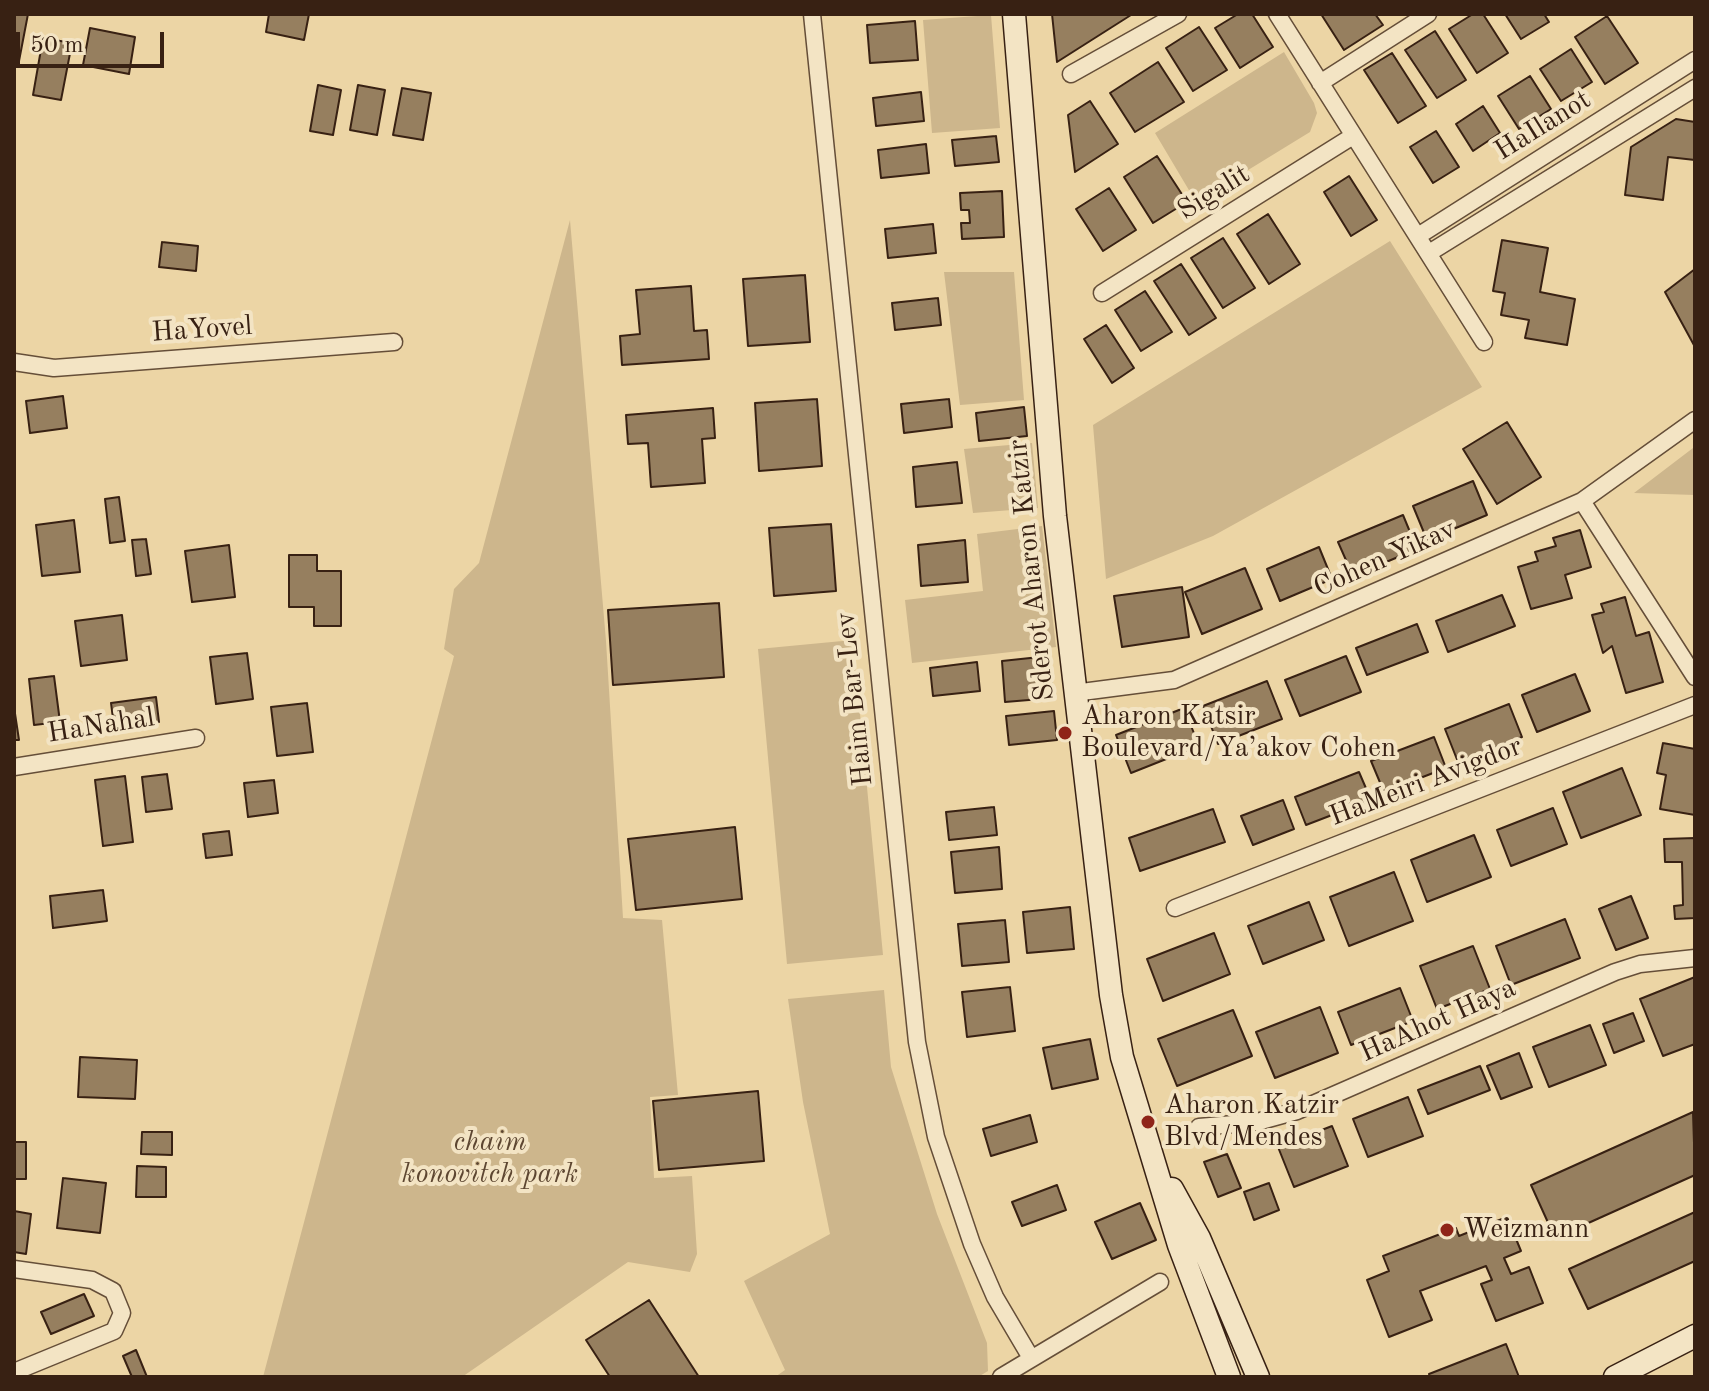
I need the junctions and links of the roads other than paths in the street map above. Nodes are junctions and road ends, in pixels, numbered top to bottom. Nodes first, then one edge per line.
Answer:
1 (812, 14) edge
2 (1014, 14) edge
3 (1178, 14) edge
4 (1277, 14) edge
5 (1428, 14) edge
6 (1695, 60) edge
7 (1071, 74) dead end
8 (1320, 83) junction
9 (1695, 88) edge
10 (1353, 136) junction
11 (1418, 236) junction
12 (1429, 253) junction
13 (1102, 293) dead end
14 (394, 342) dead end
15 (1484, 342) dead end
16 (14, 362) edge
17 (1695, 420) edge
18 (1582, 501) junction
19 (1695, 677) edge
20 (1074, 693) junction
21 (1695, 705) edge
22 (196, 738) dead end
23 (14, 767) edge
24 (1175, 908) dead end
25 (1695, 958) edge
26 (1199, 1127) dead end
27 (1156, 1160) junction
28 (14, 1269) edge
29 (1160, 1282) dead end
30 (1695, 1336) edge
31 (1031, 1358) junction
32 (14, 1372) edge
33 (1001, 1377) edge
34 (1229, 1377) edge
35 (1258, 1377) edge
36 (1615, 1377) edge

1 - 31 street, Haim Bar-Lev
2 - 20 street, Sderot Aharon Katzir
3 - 7 street
4 - 8 street
5 - 8 street
6 - 11 street, HaIlanot
8 - 10 street
9 - 12 street, HaIlanot
10 - 11 street
10 - 13 street, Sigalit
11 - 12 street
12 - 15 street
14 - 16 street, HaYovel
17 - 18 street, Cohen Yikav
18 - 19 street
18 - 20 street, Cohen Yikav
20 - 27 street, Sderot Aharon Katzir
21 - 24 street, HaMeiri Avigdor
22 - 23 street, HaNahal
25 - 26 street, HaAhot Haya
27 - 34 street, Sderot Aharon Katzir
27 - 35 street, Sderot Aharon Katzir
28 - 32 street
29 - 31 street
30 - 36 street
31 - 33 street

